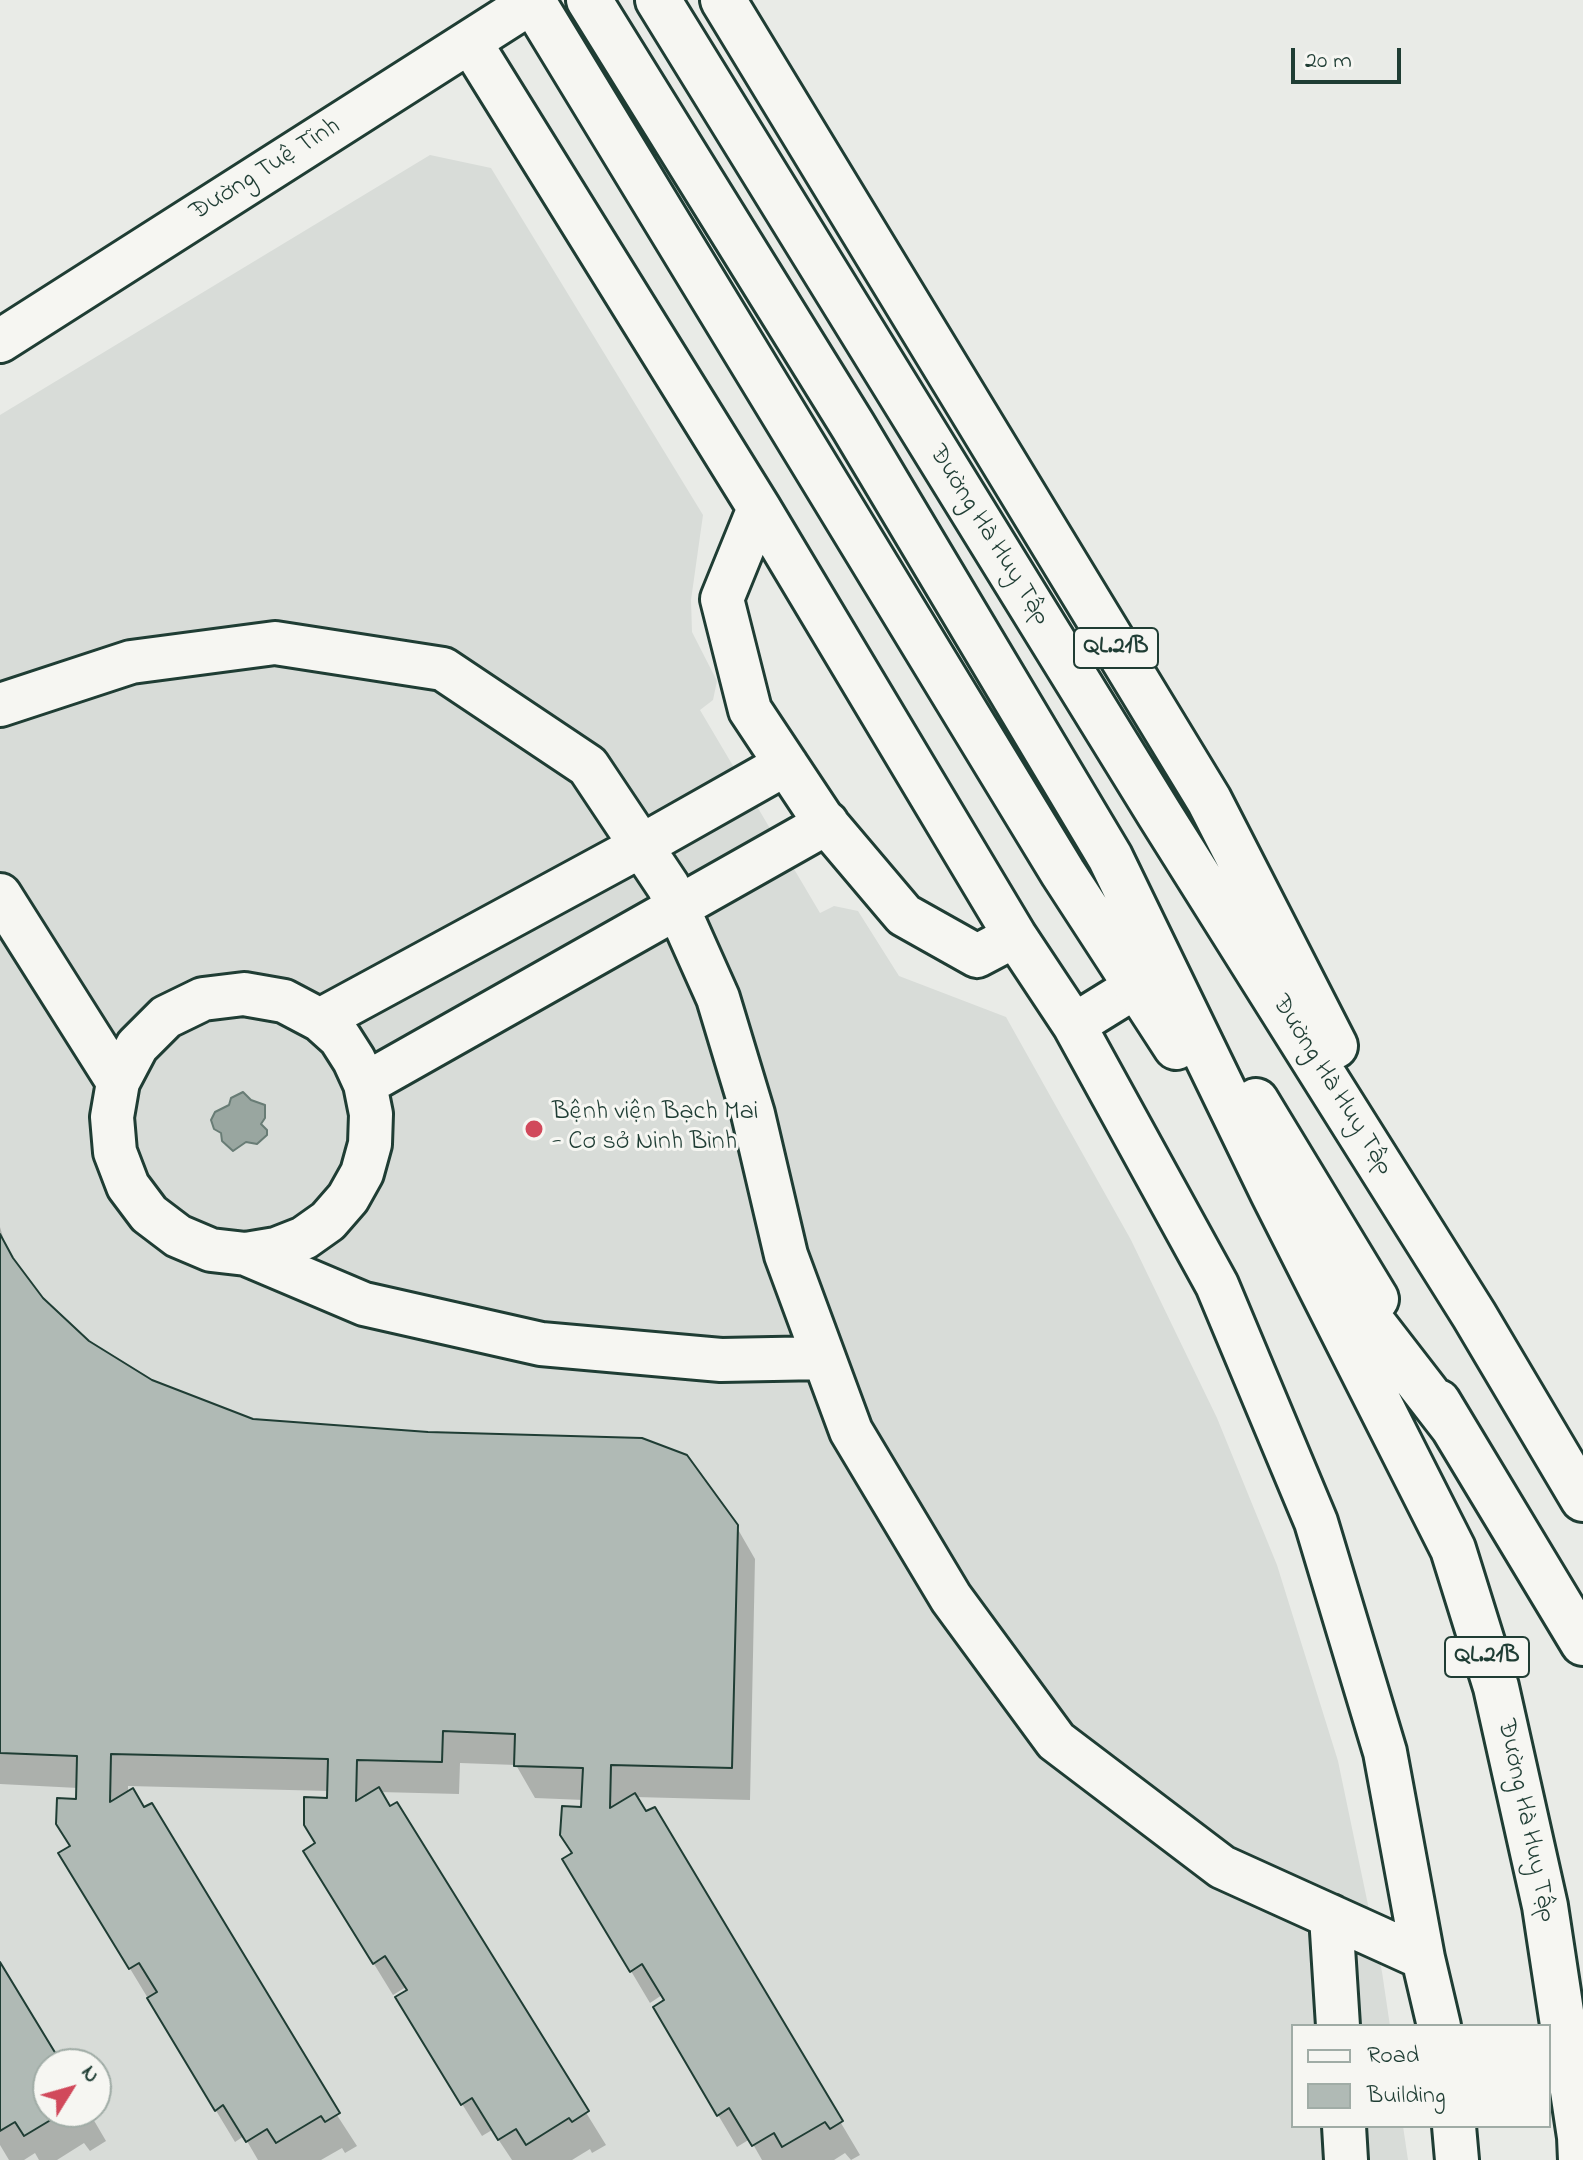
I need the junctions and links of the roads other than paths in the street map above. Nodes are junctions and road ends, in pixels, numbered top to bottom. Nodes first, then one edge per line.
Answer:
1 (589, 0) edge
2 (658, 0) edge
3 (723, 0) edge
4 (533, 1) edge
5 (470, 42) junction
6 (0, 341) edge
7 (759, 508) junction
8 (0, 705) edge
9 (786, 764) junction
10 (827, 823) junction
11 (641, 846) junction
12 (1110, 857) junction
13 (0, 895) edge
14 (677, 907) junction
15 (1015, 936) junction
16 (1137, 986) junction
17 (320, 1020) junction
18 (1074, 1025) junction
19 (118, 1082) junction
20 (365, 1084) junction
21 (1273, 1193) junction
22 (246, 1254) junction
23 (1474, 1315) junction
24 (824, 1358) junction
25 (1453, 1427) junction
26 (1583, 1499) edge
27 (1583, 1643) edge
28 (1331, 1916) junction
29 (1423, 1958) junction
30 (1338, 2024) edge
31 (1439, 2024) edge
32 (1344, 2128) edge
33 (1454, 2128) edge
34 (1346, 2160) edge
35 (1457, 2160) edge
36 (1581, 2160) edge

1 - 12 highway, Đường Hà Huy Tập / QL.21B
2 - 23 highway, Đường Hà Huy Tập / QL.21B
3 - 23 highway, Đường Hà Huy Tập / QL.21B
4 - 5 street, Đường Tuệ Tĩnh
4 - 16 highway, Đường Hà Huy Tập / QL.21B
5 - 6 street, Đường Tuệ Tĩnh
5 - 7 street
7 - 9 street
7 - 15 street
8 - 11 street
9 - 10 street
9 - 11 street
10 - 14 street
10 - 15 street
11 - 14 street
11 - 17 street
12 - 21 highway, Đường Hà Huy Tập / QL.21B
12 - 25 highway, Đường Hà Huy Tập / QL.21B
13 - 19 street
14 - 20 street
14 - 24 street
15 - 18 street
16 - 18 street
16 - 21 highway, Đường Hà Huy Tập / QL.21B
17 - 19 street
17 - 20 street
18 - 29 street
19 - 22 street
20 - 22 street
21 - 25 highway
21 - 36 highway, Đường Hà Huy Tập / QL.21B
22 - 24 street
23 - 26 highway, Đường Hà Huy Tập / QL.21B
24 - 28 street
25 - 27 highway, Đường Hà Huy Tập / QL.21B
28 - 29 street
28 - 30 street
29 - 31 street
32 - 34 street
33 - 35 street

